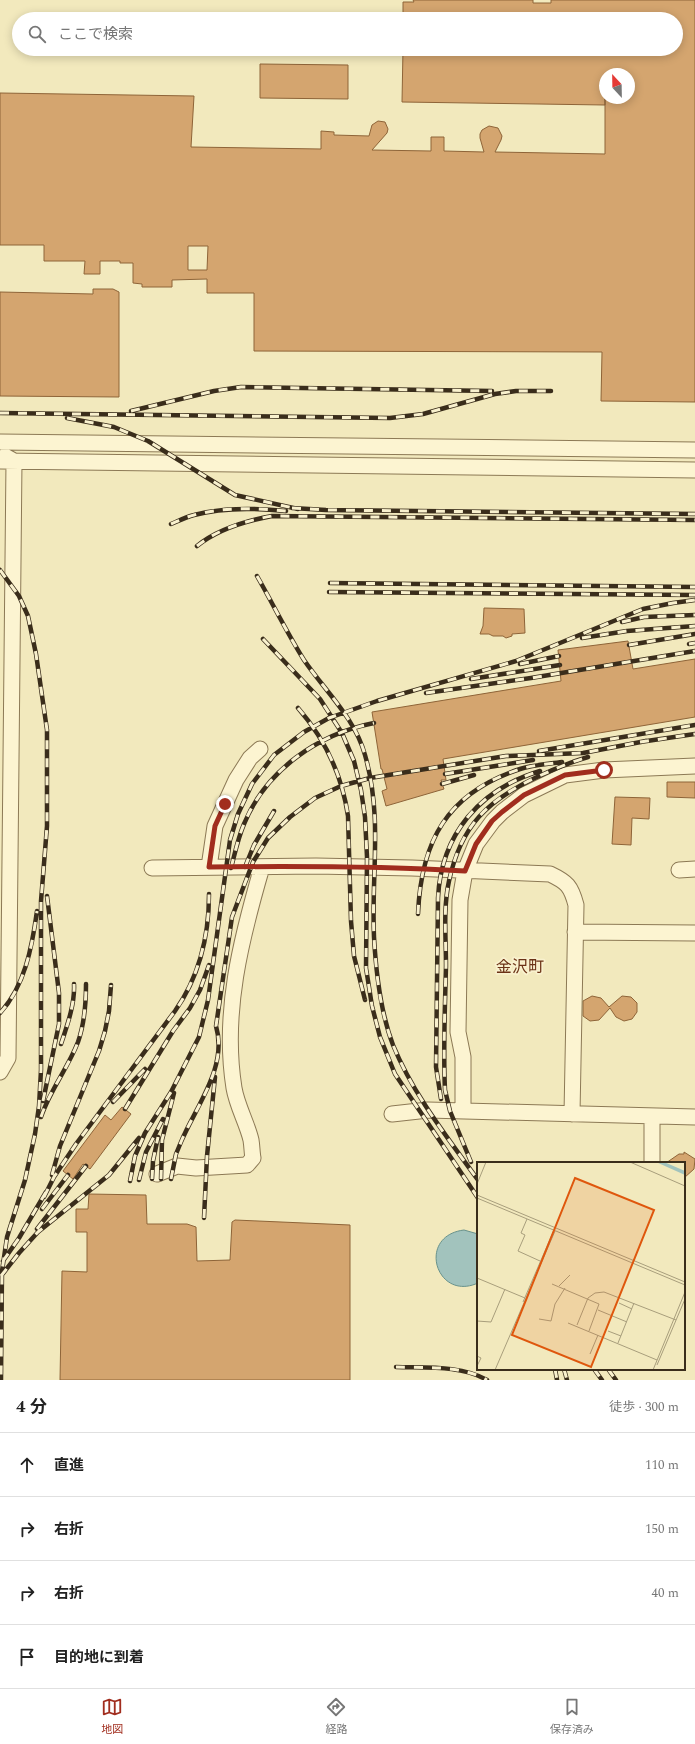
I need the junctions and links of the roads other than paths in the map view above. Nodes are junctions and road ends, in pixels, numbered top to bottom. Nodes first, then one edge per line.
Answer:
1 (695, 450) edge
2 (3, 455) edge
3 (695, 470) edge
4 (6, 734) edge
5 (260, 749) dead end
6 (695, 766) edge
7 (209, 867) junction
8 (262, 867) junction
9 (152, 868) dead end
10 (695, 869) edge
11 (679, 870) dead end
12 (465, 871) junction
13 (575, 932) junction
14 (695, 933) edge
15 (4, 1058) edge
16 (0, 1072) edge
17 (463, 1111) junction
18 (392, 1114) dead end
19 (572, 1114) junction
20 (652, 1117) junction
21 (695, 1117) edge
22 (652, 1162) edge
23 (157, 1174) dead end

1 - 2 lane
2 - 3 lane
2 - 4 lane
4 - 15 lane
5 - 7 lane
6 - 12 lane
7 - 8 lane
7 - 9 lane
8 - 12 lane
8 - 23 lane
10 - 11 lane
12 - 13 lane
12 - 17 lane
13 - 14 lane
13 - 19 lane
15 - 16 lane
17 - 18 lane
17 - 19 lane
19 - 20 lane
20 - 21 lane
20 - 22 lane

